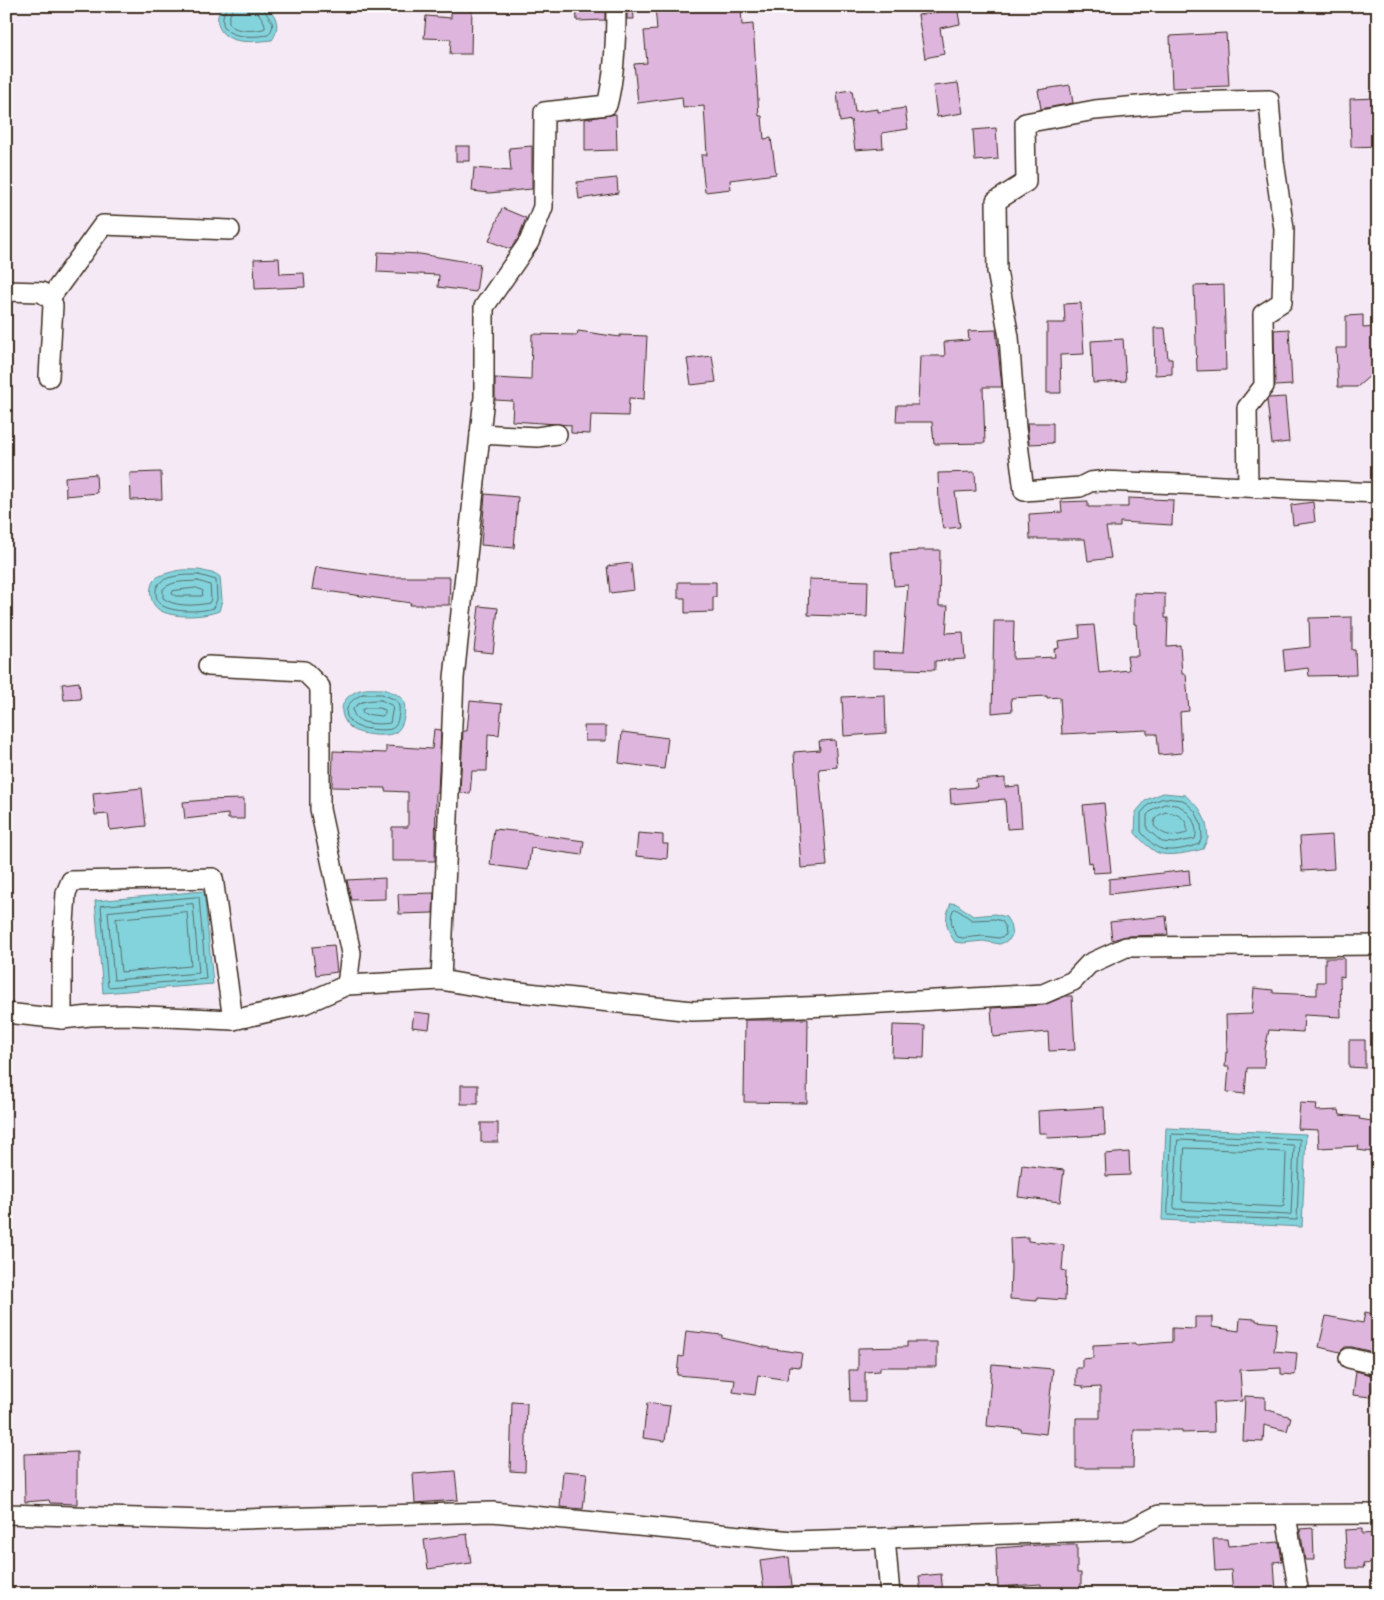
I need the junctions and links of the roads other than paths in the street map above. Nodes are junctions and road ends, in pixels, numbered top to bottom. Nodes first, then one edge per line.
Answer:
1 (616, 6) edge
2 (230, 230) dead end
3 (6, 290) edge
4 (50, 298) junction
5 (49, 377) dead end
6 (480, 434) junction
7 (558, 434) dead end
8 (1248, 487) junction
9 (1378, 493) edge
10 (208, 666) dead end
11 (1378, 945) edge
12 (441, 980) junction
13 (347, 985) junction
14 (6, 1013) edge
15 (62, 1019) junction
16 (233, 1020) junction
17 (1349, 1358) dead end
18 (1378, 1365) edge
19 (6, 1514) edge
20 (1378, 1514) edge
21 (1286, 1515) junction
22 (885, 1538) junction
23 (890, 1594) edge
24 (1299, 1594) edge

1 - 6 street
2 - 4 street
3 - 4 street
4 - 5 street
6 - 7 street
6 - 12 street
8 - 8 street
8 - 9 street
10 - 13 street
11 - 12 street
12 - 13 street
13 - 16 street
14 - 15 street
15 - 16 street
15 - 16 street
17 - 18 street
19 - 22 street
20 - 21 street
21 - 22 street
21 - 24 street
22 - 23 street

